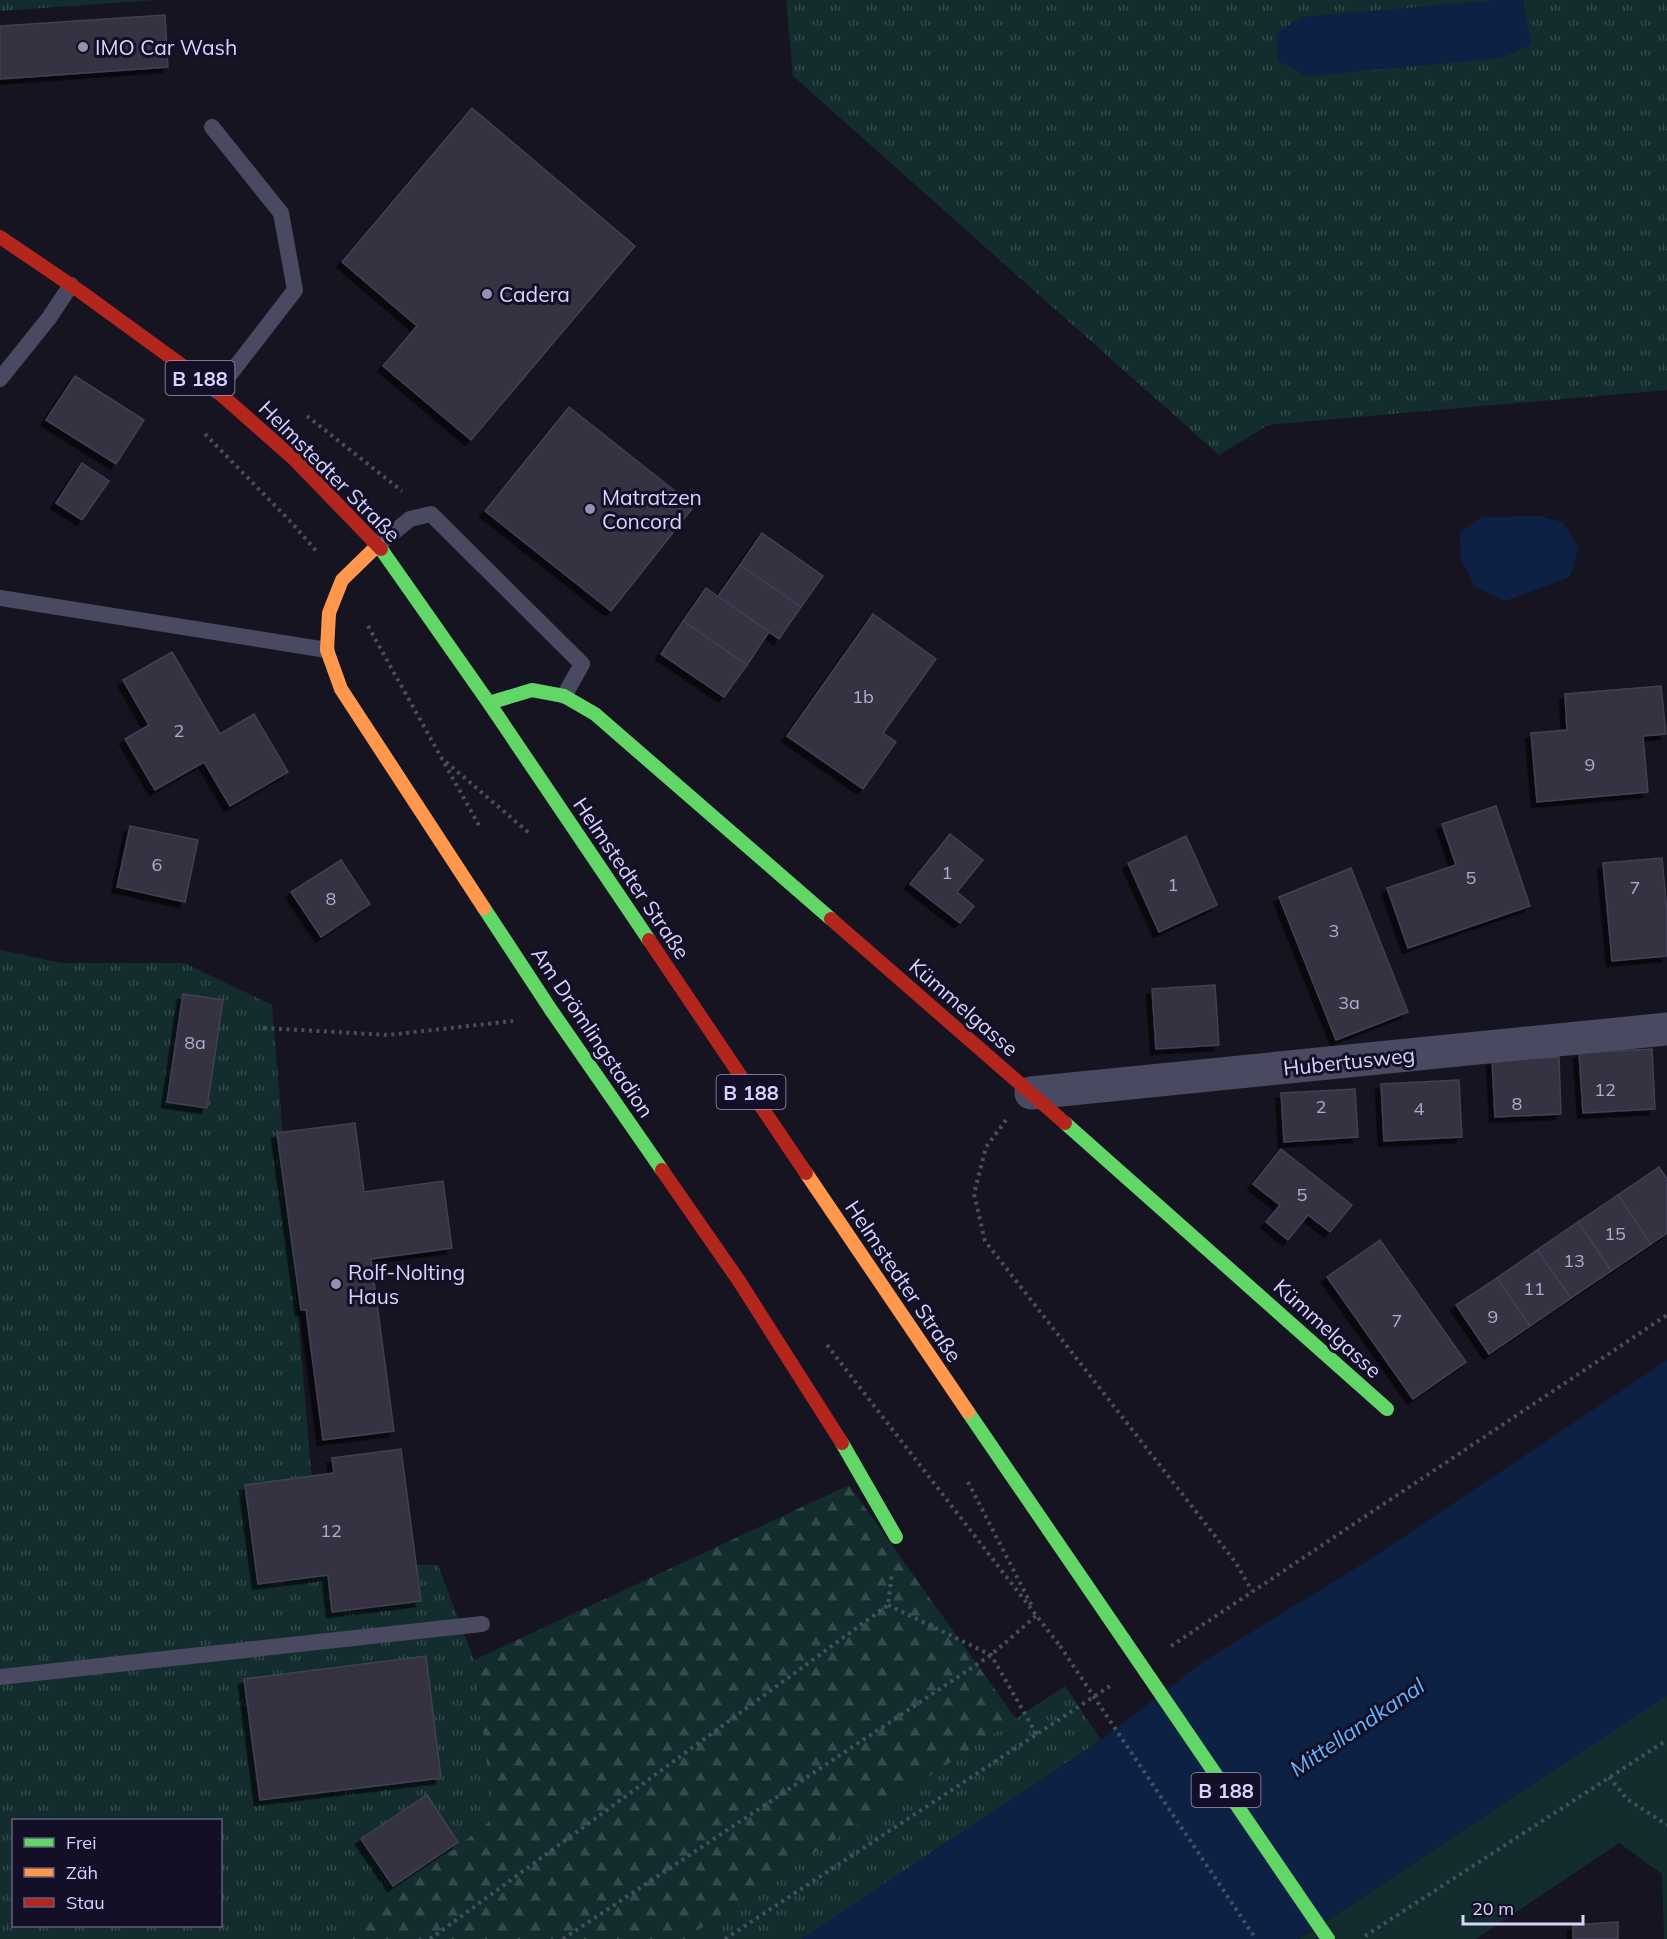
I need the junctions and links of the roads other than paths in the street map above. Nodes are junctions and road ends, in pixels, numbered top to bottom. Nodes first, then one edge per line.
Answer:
1 (212, 128) dead end
2 (0, 237) edge
3 (71, 285) junction
4 (0, 379) edge
5 (217, 391) junction
6 (378, 545) junction
7 (0, 598) edge
8 (327, 650) junction
9 (564, 696) junction
10 (489, 703) junction
11 (1667, 1029) edge
12 (1031, 1093) junction
13 (1387, 1408) dead end
14 (896, 1537) road end
15 (482, 1624) dead end
16 (0, 1677) edge
17 (1328, 1939) edge

1 - 5 lane
2 - 3 street, Helmstedter Straße / B 188
3 - 4 lane
3 - 5 street, Helmstedter Straße / B 188
5 - 6 street, Helmstedter Straße / B 188
6 - 8 street, Am Drömlingstadion
6 - 9 lane
6 - 10 street, Helmstedter Straße / B 188
7 - 8 lane
8 - 14 street, Am Drömlingstadion
9 - 10 street, Kümmelgasse
9 - 12 street, Kümmelgasse
10 - 17 street, Helmstedter Straße / B 188, bridge
11 - 12 street, Hubertusweg
12 - 13 street, Kümmelgasse
15 - 16 lane

